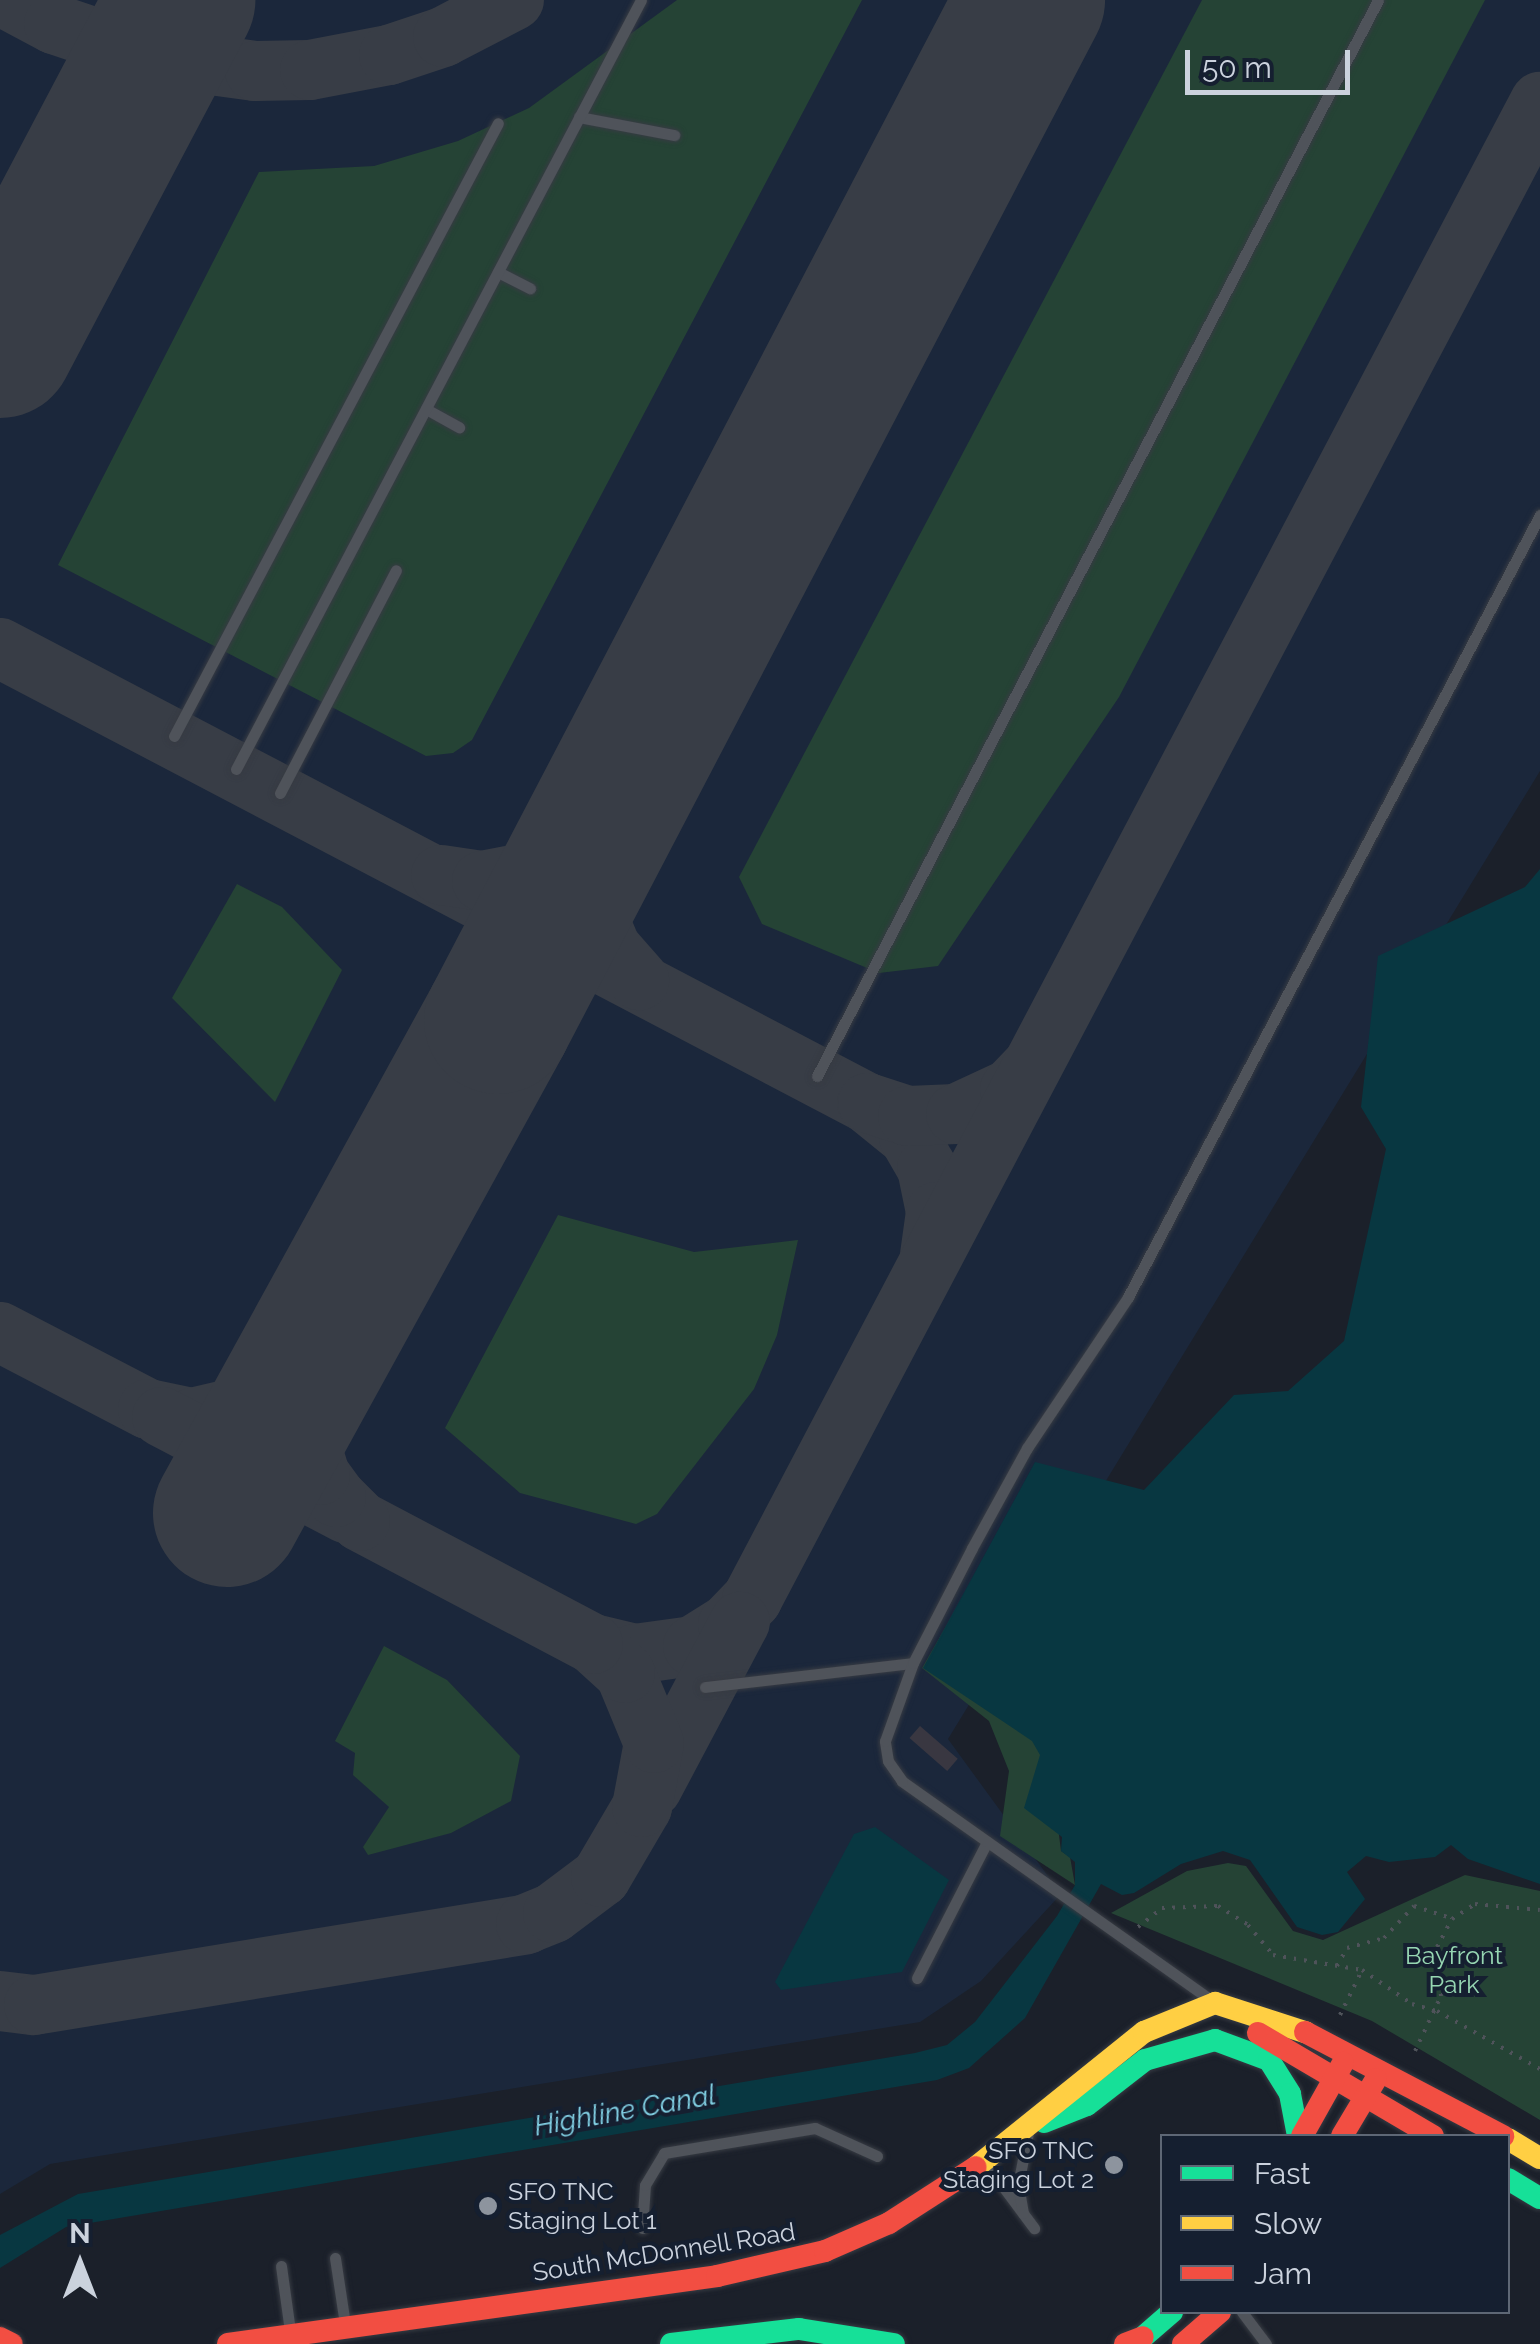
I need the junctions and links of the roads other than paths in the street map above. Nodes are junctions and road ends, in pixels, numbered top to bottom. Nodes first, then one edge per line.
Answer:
1 (641, 0) edge
2 (1378, 0) edge
3 (579, 117) junction
4 (498, 123) dead end
5 (674, 135) dead end
6 (498, 272) junction
7 (530, 288) dead end
8 (426, 409) junction
9 (459, 427) dead end
10 (1540, 515) edge
11 (396, 570) dead end
12 (174, 736) dead end
13 (236, 769) dead end
14 (280, 793) dead end
15 (816, 1076) dead end
16 (914, 1664) junction
17 (705, 1688) dead end
18 (988, 1842) junction
19 (917, 1978) dead end
20 (1214, 2003) junction
21 (1349, 2051) junction
22 (1382, 2069) junction
23 (1334, 2080) junction
24 (1366, 2097) junction
25 (1032, 2123) junction
26 (1300, 2134) edge
27 (1301, 2134) edge
28 (1343, 2134) edge
29 (1430, 2134) edge
30 (1498, 2134) edge
31 (1510, 2141) edge
32 (877, 2156) dead end
33 (1540, 2158) edge
34 (984, 2161) junction
35 (1510, 2180) edge
36 (1540, 2198) edge
37 (1023, 2213) junction
38 (642, 2228) dead end
39 (1034, 2228) dead end
40 (335, 2258) dead end
41 (281, 2266) dead end
42 (1169, 2314) edge
43 (1218, 2314) edge
44 (1244, 2314) edge
45 (346, 2328) junction
46 (1196, 2333) edge
47 (291, 2336) junction
48 (0, 2338) edge
49 (1134, 2342) edge
50 (12, 2344) edge
51 (228, 2344) edge
52 (671, 2344) edge
53 (894, 2344) edge
54 (1266, 2344) edge

1 - 3 lane
2 - 15 lane
3 - 5 lane
3 - 6 lane
4 - 12 lane
6 - 7 lane
6 - 8 lane
8 - 9 lane
8 - 13 lane
10 - 16 lane
11 - 14 lane
16 - 17 lane
16 - 18 lane
18 - 19 lane
18 - 20 lane
20 - 21 main road
20 - 23 main road
20 - 25 main road, South McDonnell Road
21 - 22 main road
21 - 23 main road
22 - 24 main road
22 - 30 main road
23 - 24 main road
23 - 27 main road
24 - 28 main road
24 - 29 main road
25 - 26 main road
25 - 34 main road, South McDonnell Road
25 - 37 lane
31 - 33 main road
32 - 38 lane
34 - 37 lane
34 - 45 main road, South McDonnell Road
35 - 36 main road
37 - 39 lane
40 - 45 lane
41 - 47 lane
42 - 49 main road
43 - 46 main road
44 - 54 lane
45 - 47 main road, South McDonnell Road
47 - 51 main road, South McDonnell Road
48 - 50 main road
52 - 53 main road

